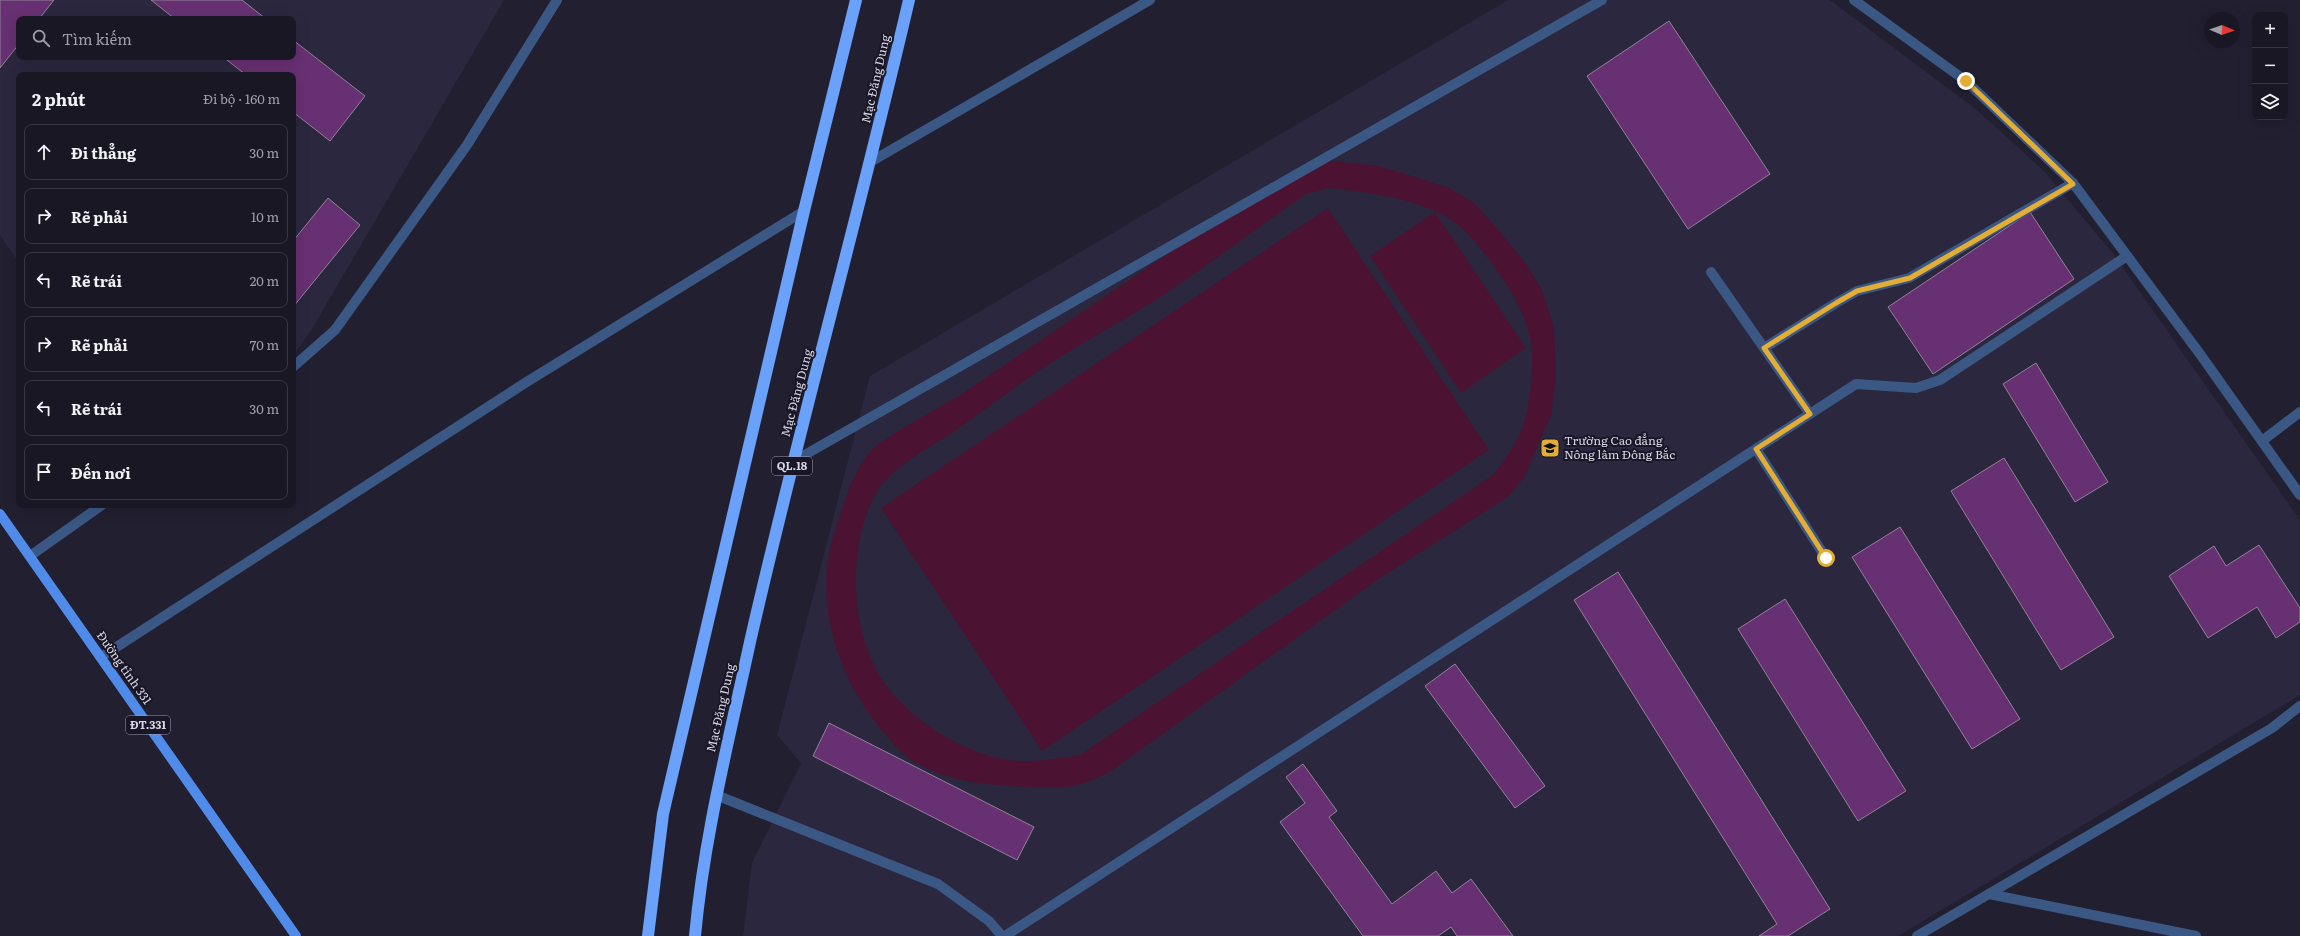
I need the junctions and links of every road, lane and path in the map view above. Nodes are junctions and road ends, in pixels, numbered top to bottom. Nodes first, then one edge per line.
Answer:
1 (557, 0) edge
2 (856, 0) edge
3 (909, 0) edge
4 (1150, 0) edge
5 (1602, 0) edge
6 (1854, 0) edge
7 (872, 161) junction
8 (2073, 184) junction
9 (804, 211) junction
10 (2127, 256) junction
11 (1711, 272) dead end
12 (1764, 348) junction
13 (296, 364) edge
14 (2300, 412) edge
15 (1810, 414) junction
16 (2262, 441) junction
17 (1756, 449) junction
18 (794, 461) junction
19 (2300, 495) edge
20 (98, 508) edge
21 (0, 514) edge
22 (30, 556) junction
23 (1826, 558) dead end
24 (101, 657) junction
25 (2300, 706) edge
26 (716, 795) junction
27 (1989, 894) junction
28 (296, 936) edge
29 (648, 936) edge
30 (695, 936) edge
31 (1004, 936) edge
32 (1917, 936) edge
33 (2196, 936) edge

1 - 13 street
2 - 9 highway
3 - 7 highway, Mạc Đăng Dung / QL.18
4 - 7 street
5 - 18 street
6 - 8 street
7 - 18 highway, Mạc Đăng Dung / QL.18
8 - 10 street
8 - 12 street
9 - 24 street
9 - 29 highway
10 - 15 street
10 - 16 street
11 - 12 street
12 - 15 street
14 - 16 street
15 - 17 street
16 - 19 street
17 - 23 street
17 - 31 street
18 - 26 highway, Mạc Đăng Dung / QL.18
20 - 22 street
21 - 22 main road, Đường tỉnh 331 / ĐT.331
22 - 24 main road, Đường tỉnh 331 / ĐT.331
24 - 28 main road, Đường tỉnh 331 / ĐT.331
25 - 27 street
26 - 30 highway, Mạc Đăng Dung / QL.18
26 - 31 street
27 - 32 street
27 - 33 street

